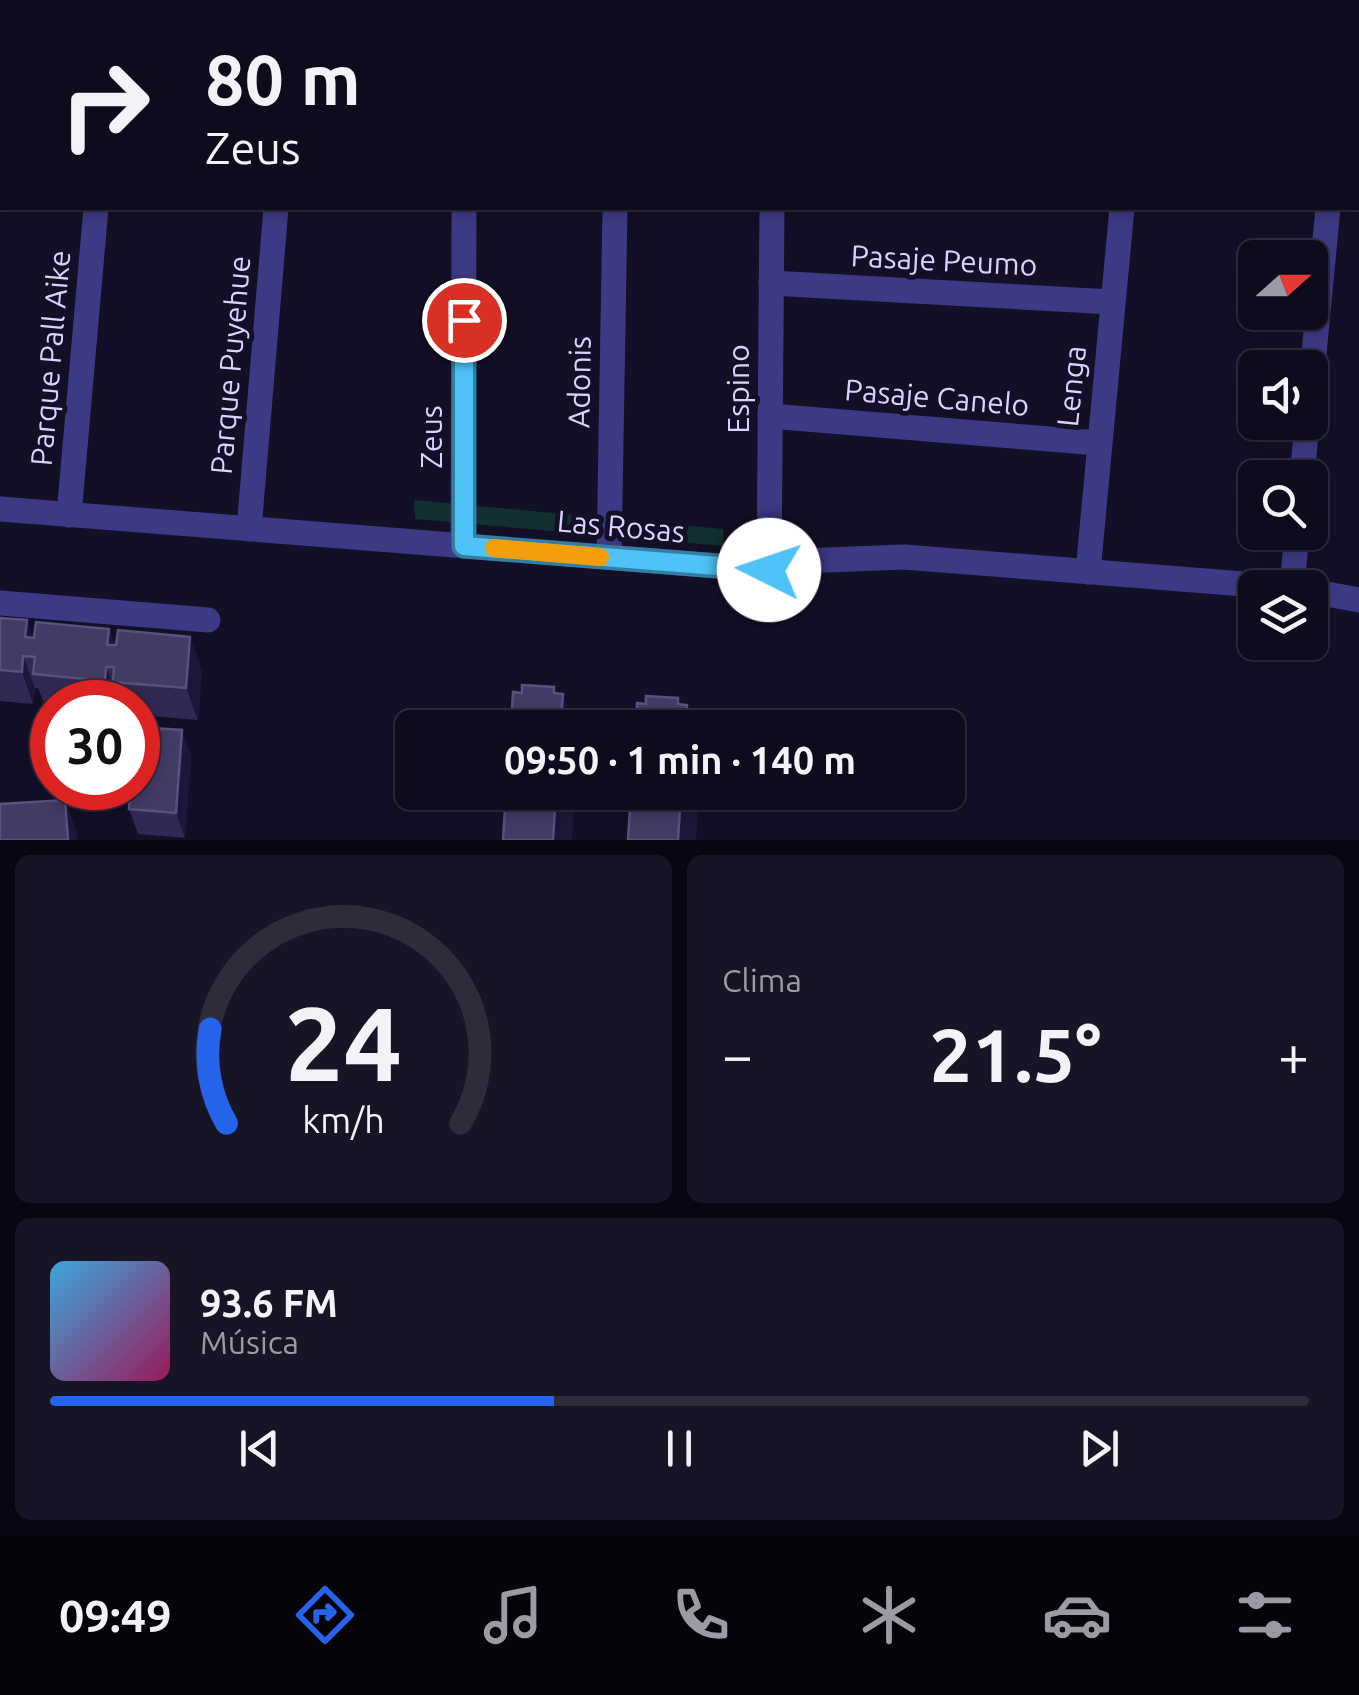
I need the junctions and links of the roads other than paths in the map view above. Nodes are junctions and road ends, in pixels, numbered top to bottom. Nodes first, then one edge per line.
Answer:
1 (96, 210) edge
2 (276, 210) edge
3 (464, 210) edge
4 (615, 210) edge
5 (772, 210) edge
6 (1122, 210) edge
7 (1328, 210) edge
8 (771, 283) junction
9 (1112, 302) junction
10 (1314, 350) edge
11 (770, 416) junction
12 (1098, 443) junction
13 (0, 509) edge
14 (69, 514) junction
15 (249, 529) junction
16 (464, 546) junction
17 (609, 557) junction
18 (769, 570) junction
19 (1088, 572) junction
20 (1238, 583) edge
21 (1328, 594) edge
22 (1359, 600) edge
23 (0, 602) edge
24 (208, 620) dead end

1 - 14 street, Parque Pall Aike
2 - 15 street, Parque Puyehue
3 - 16 street, Zeus
4 - 17 street, Adonis
5 - 8 street, Espino
6 - 9 street, Lenga
7 - 10 street
8 - 9 street, Pasaje Peumo
8 - 11 street, Espino
9 - 12 street, Lenga
11 - 12 street, Pasaje Canelo
11 - 18 street, Espino
12 - 19 street, Lenga
13 - 14 street, Las Rosas
14 - 15 street, Las Rosas
15 - 16 street, Las Rosas
16 - 17 street, Las Rosas
17 - 18 street, Las Rosas
18 - 19 street, Las Rosas
19 - 20 street, Las Rosas
21 - 22 street
23 - 24 street

